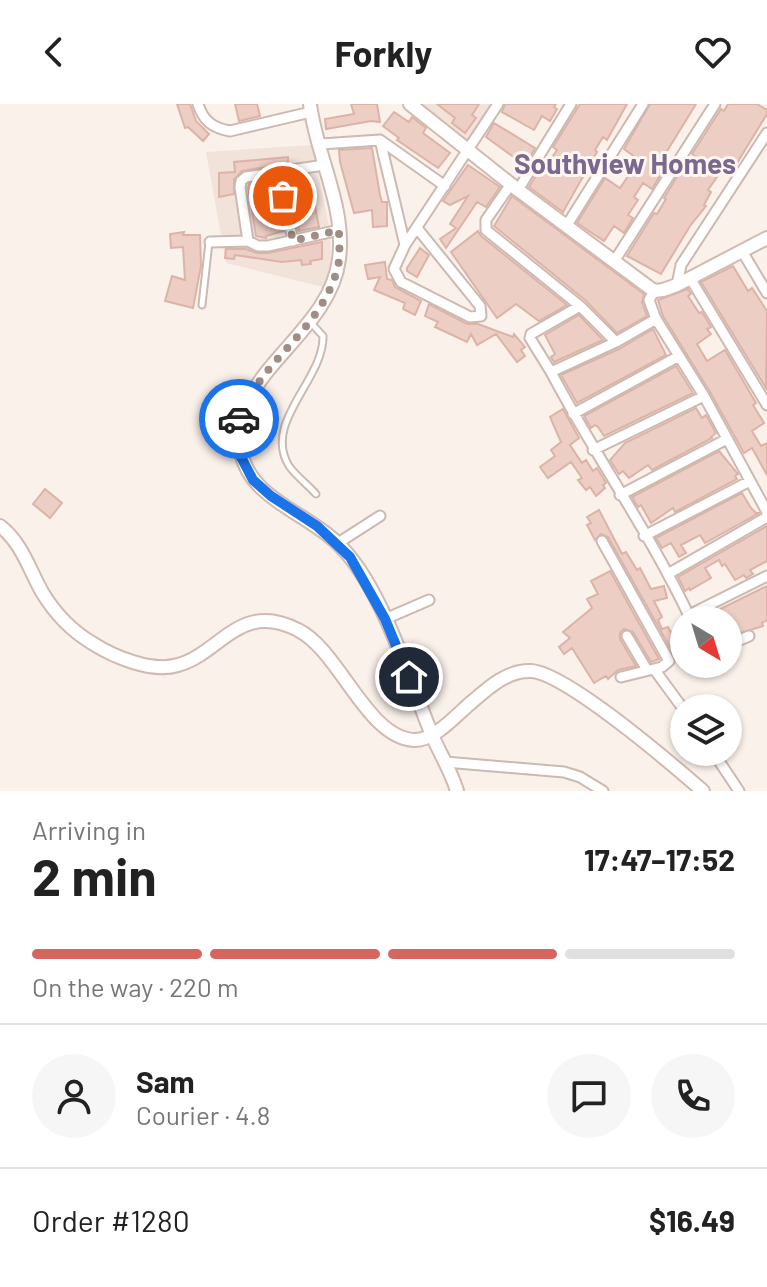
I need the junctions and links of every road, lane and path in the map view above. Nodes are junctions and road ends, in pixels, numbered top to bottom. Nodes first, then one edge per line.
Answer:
1 (198, 104) edge
2 (410, 104) edge
3 (571, 104) edge
4 (643, 104) edge
5 (715, 104) edge
6 (496, 105) edge
7 (310, 108) edge
8 (767, 133) edge
9 (380, 140) junction
10 (321, 144) junction
11 (468, 151) junction
12 (324, 165) junction
13 (279, 174) junction
14 (445, 186) junction
15 (514, 187) junction
16 (567, 225) junction
17 (417, 228) junction
18 (339, 230) junction
19 (767, 238) edge
20 (248, 241) junction
21 (293, 241) junction
22 (210, 242) joint
23 (405, 245) junction
24 (742, 251) junction
25 (615, 260) junction
26 (690, 278) junction
27 (677, 285) junction
28 (654, 291) junction
29 (767, 293) edge
30 (202, 305) dead end
31 (580, 306) junction
32 (656, 319) junction
33 (311, 323) junction
34 (616, 342) junction
35 (679, 356) junction
36 (551, 372) junction
37 (704, 396) junction
38 (767, 405) edge
39 (573, 414) junction
40 (727, 439) junction
41 (593, 450) junction
42 (750, 481) junction
43 (316, 494) dead end
44 (620, 495) junction
45 (767, 515) edge
46 (380, 516) dead end
47 (0, 526) edge
48 (644, 536) junction
49 (602, 541) dead end
50 (338, 543) junction
51 (668, 574) junction
52 (767, 576) edge
53 (429, 600) dead end
54 (684, 606) edge
55 (711, 606) edge
56 (385, 619) junction
57 (627, 636) dead end
58 (749, 636) dead end
59 (742, 639) edge
60 (651, 670) junction
61 (621, 677) dead end
62 (671, 694) edge
63 (432, 735) junction
64 (445, 762) junction
65 (722, 766) edge
66 (457, 791) edge
67 (603, 791) edge
68 (703, 791) edge
69 (739, 791) edge

1 - 7 street
2 - 11 main road
3 - 15 street
4 - 16 street
5 - 25 street
6 - 11 street
7 - 10 main road
8 - 27 street
9 - 10 street
9 - 14 street
9 - 23 street
10 - 12 main road
11 - 14 street
11 - 15 main road
12 - 13 street
12 - 18 main road
13 - 20 street
13 - 21 street
14 - 17 street
15 - 16 main road
15 - 31 street
16 - 25 main road
17 - 23 street
17 - 23 street
18 - 21 street
18 - 33 main road
19 - 24 main road
20 - 21 street
20 - 22 street
22 - 30 lane
24 - 26 main road
24 - 29 street
25 - 28 main road
26 - 27 main road
26 - 38 street
27 - 28 main road
28 - 32 street
31 - 34 street
31 - 36 street
32 - 34 street
32 - 35 street
33 - 43 lane
33 - 50 main road
34 - 36 street
35 - 37 street
35 - 39 street
36 - 39 street
37 - 40 street
37 - 41 street
39 - 41 street
40 - 42 street
40 - 44 street
41 - 44 street
42 - 45 street
42 - 48 street
44 - 48 street
45 - 51 street
46 - 50 street
47 - 63 main road
48 - 51 street
49 - 60 street
50 - 56 main road
51 - 54 street
52 - 55 street
53 - 56 street
56 - 63 main road
57 - 60 street
58 - 59 street
60 - 61 street
60 - 62 street
63 - 64 main road
63 - 68 main road
64 - 66 main road
64 - 67 street
65 - 69 street

